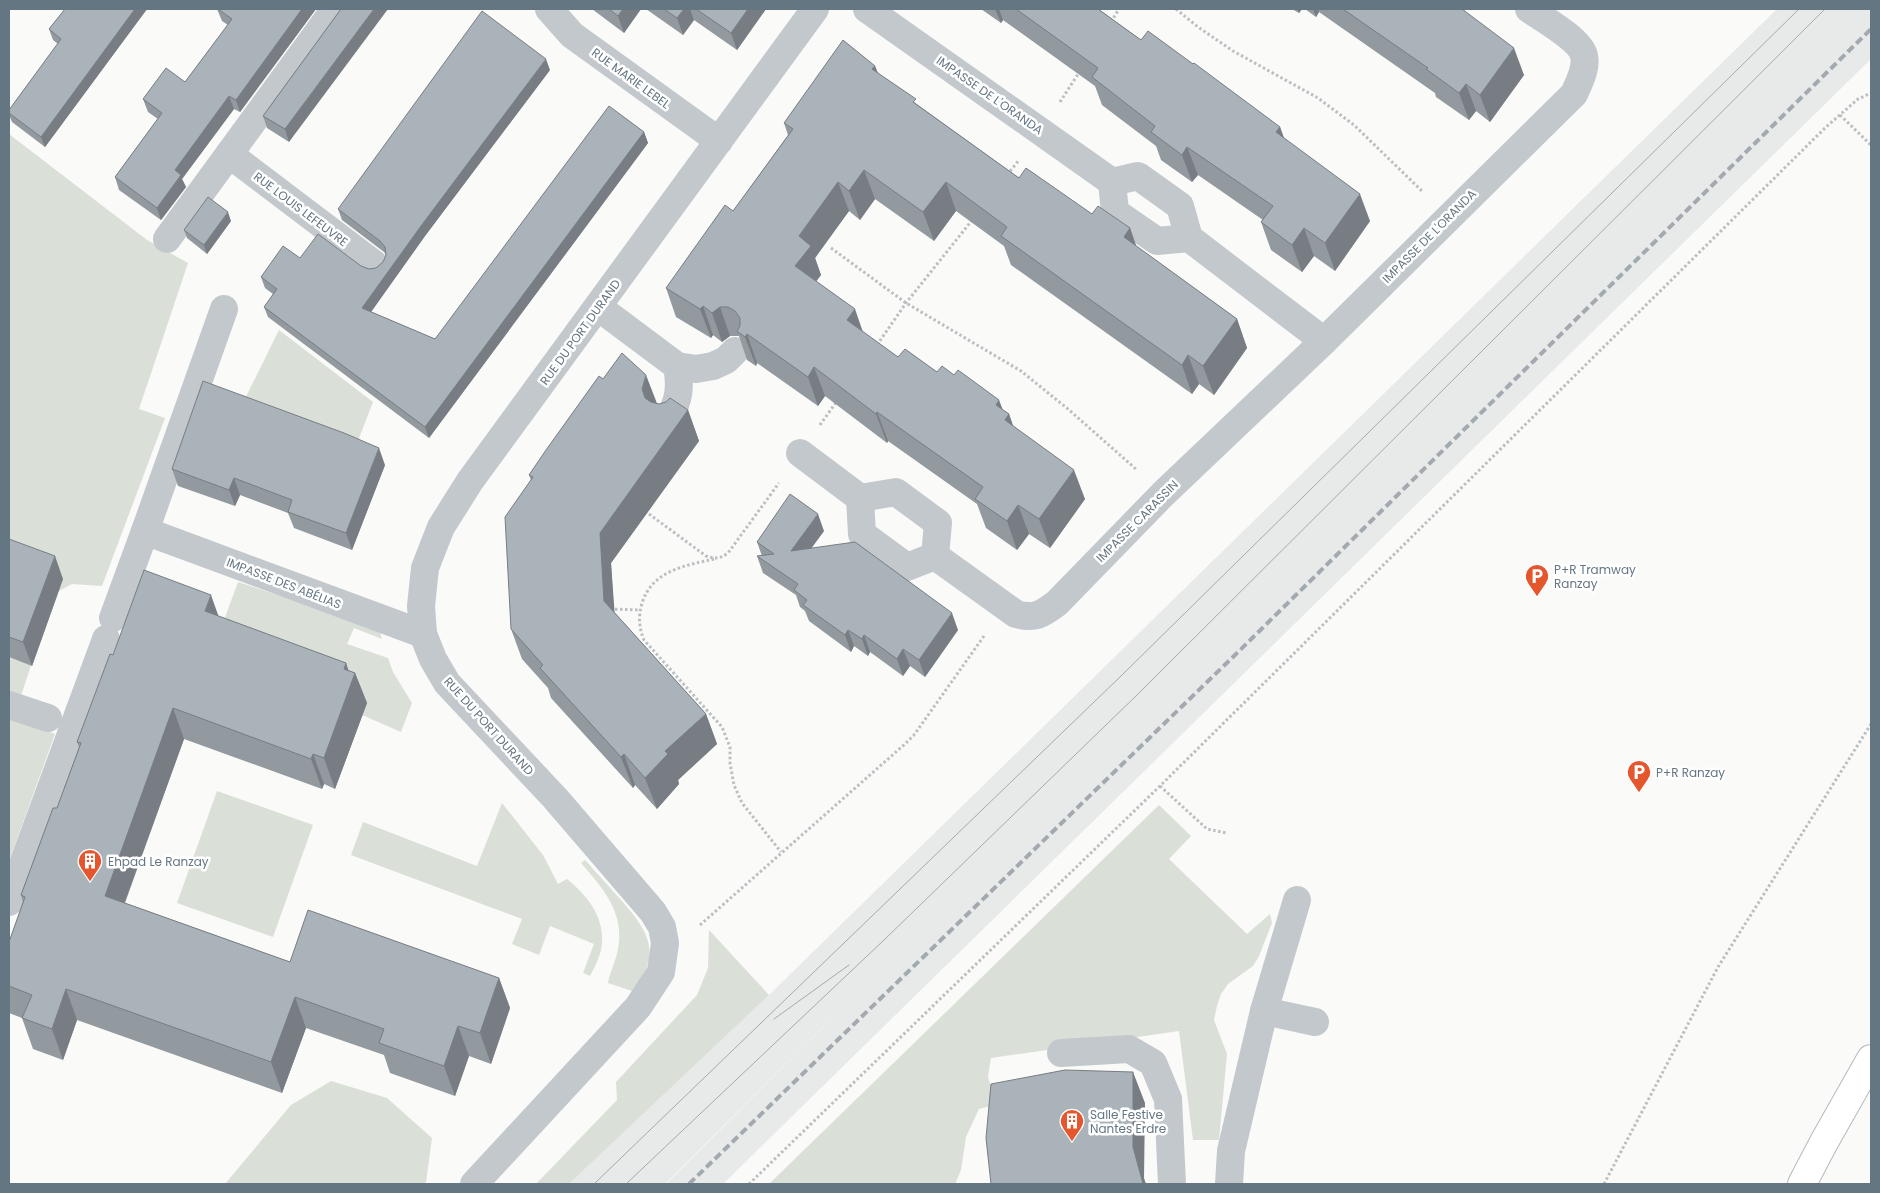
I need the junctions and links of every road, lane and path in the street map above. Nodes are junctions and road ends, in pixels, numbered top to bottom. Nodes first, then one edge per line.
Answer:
1 (335, 9) edge
2 (549, 9) edge
3 (815, 9) edge
4 (867, 9) edge
5 (1120, 9) edge
6 (1176, 9) edge
7 (1529, 9) edge
8 (1109, 25) edge
9 (1083, 66) edge
10 (1871, 93) edge
11 (1840, 115) junction
12 (1042, 131) junction
13 (719, 141) junction
14 (1871, 145) edge
15 (229, 154) junction
16 (1005, 178) edge
17 (1112, 182) junction
18 (974, 217) edge
19 (1450, 217) junction
20 (1190, 238) junction
21 (167, 239) dead end
22 (831, 248) dead end
23 (374, 264) dead end
24 (906, 303) junction
25 (598, 307) junction
26 (224, 309) dead end
27 (1324, 341) junction
28 (735, 351) dead end
29 (873, 351) edge
30 (677, 366) junction
31 (839, 398) edge
32 (669, 419) edge
33 (800, 454) junction
34 (1163, 494) junction
35 (860, 498) junction
36 (648, 514) dead end
37 (145, 531) junction
38 (935, 556) junction
39 (714, 558) junction
40 (1005, 607) junction
41 (601, 609) edge
42 (640, 610) junction
43 (424, 634) junction
44 (9, 705) edge
45 (48, 718) dead end
46 (1871, 724) edge
47 (1160, 786) junction
48 (1227, 833) dead end
49 (781, 852) junction
50 (1297, 900) dead end
51 (9, 902) edge
52 (700, 924) dead end
53 (1264, 1011) junction
54 (1315, 1022) dead end
55 (1061, 1053) dead end
56 (1871, 1059) edge
57 (474, 1184) edge
58 (749, 1184) edge
59 (1172, 1184) edge
60 (1229, 1184) edge
61 (1604, 1184) edge
62 (1802, 1184) edge

1 - 15 street
2 - 13 street, RUE MARIE LEBEL
3 - 13 street, RUE DU PORT DURAND
4 - 12 street, IMPASSE DE L'ORANDA
5 - 8 path
6 - 19 path
7 - 19 street, IMPASSE DE L'ORANDA
9 - 12 path
10 - 11 path
11 - 14 path
11 - 47 path
12 - 16 path
12 - 17 street, IMPASSE DE L'ORANDA
13 - 25 street, RUE DU PORT DURAND
15 - 21 street
15 - 23 street, RUE LOUIS LEFEUVRE
17 - 20 street
17 - 20 street
18 - 24 path
19 - 27 street, IMPASSE DE L'ORANDA
20 - 27 street
22 - 24 path
24 - 29 path
24 - 34 path
25 - 30 street
25 - 43 street, RUE DU PORT DURAND
26 - 37 street
27 - 34 street, IMPASSE CARASSIN
28 - 30 street
30 - 32 street
31 - 33 path
33 - 35 street
33 - 39 path
34 - 40 street, IMPASSE CARASSIN
35 - 38 street
35 - 38 street
36 - 39 path
37 - 43 street, IMPASSE DES ABÉLIAS
37 - 51 street
38 - 40 street, IMPASSE CARASSIN
39 - 42 path
40 - 49 path
41 - 42 path
42 - 49 path
43 - 57 street, RUE DU PORT DURAND
44 - 45 street
46 - 61 path
47 - 48 path
47 - 58 path
49 - 52 path
50 - 53 street
53 - 54 street
53 - 60 street
55 - 59 street
56 - 62 highway

